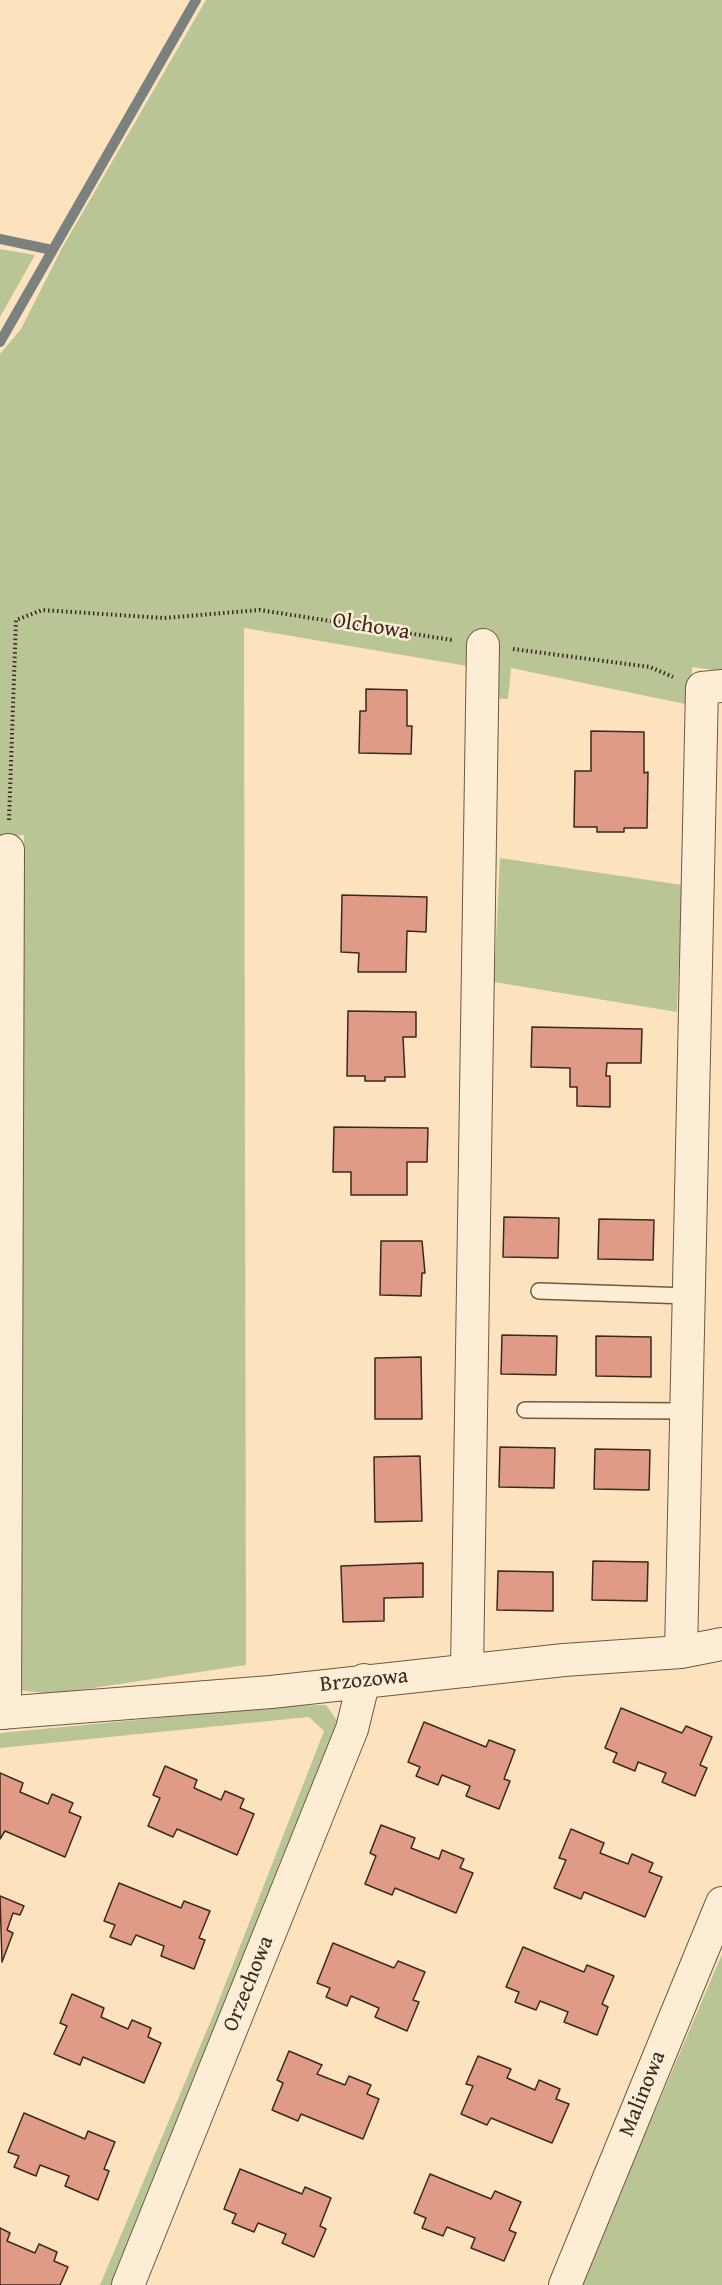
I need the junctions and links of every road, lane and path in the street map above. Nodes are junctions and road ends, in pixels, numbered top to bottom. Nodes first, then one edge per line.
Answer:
1 (483, 645) junction
2 (712, 687) edge
3 (8, 850) joint
4 (539, 1291) dead end
5 (688, 1296) junction
6 (525, 1410) dead end
7 (686, 1411) junction
8 (722, 1644) edge
9 (681, 1652) junction
10 (467, 1671) junction
11 (364, 1680) junction
12 (2, 1713) edge
13 (722, 1903) edge
14 (128, 2285) edge
15 (565, 2285) edge

1 - 2 path, Olchowa
1 - 3 path, Olchowa
1 - 10 street
2 - 5 street
3 - 12 street, Brzozowa
4 - 5 lane
5 - 7 street
6 - 7 lane
7 - 9 street
8 - 9 street, Brzozowa
9 - 10 street, Brzozowa
10 - 11 street, Brzozowa
11 - 12 street, Brzozowa
11 - 14 street, Orzechowa
13 - 15 street, Malinowa

